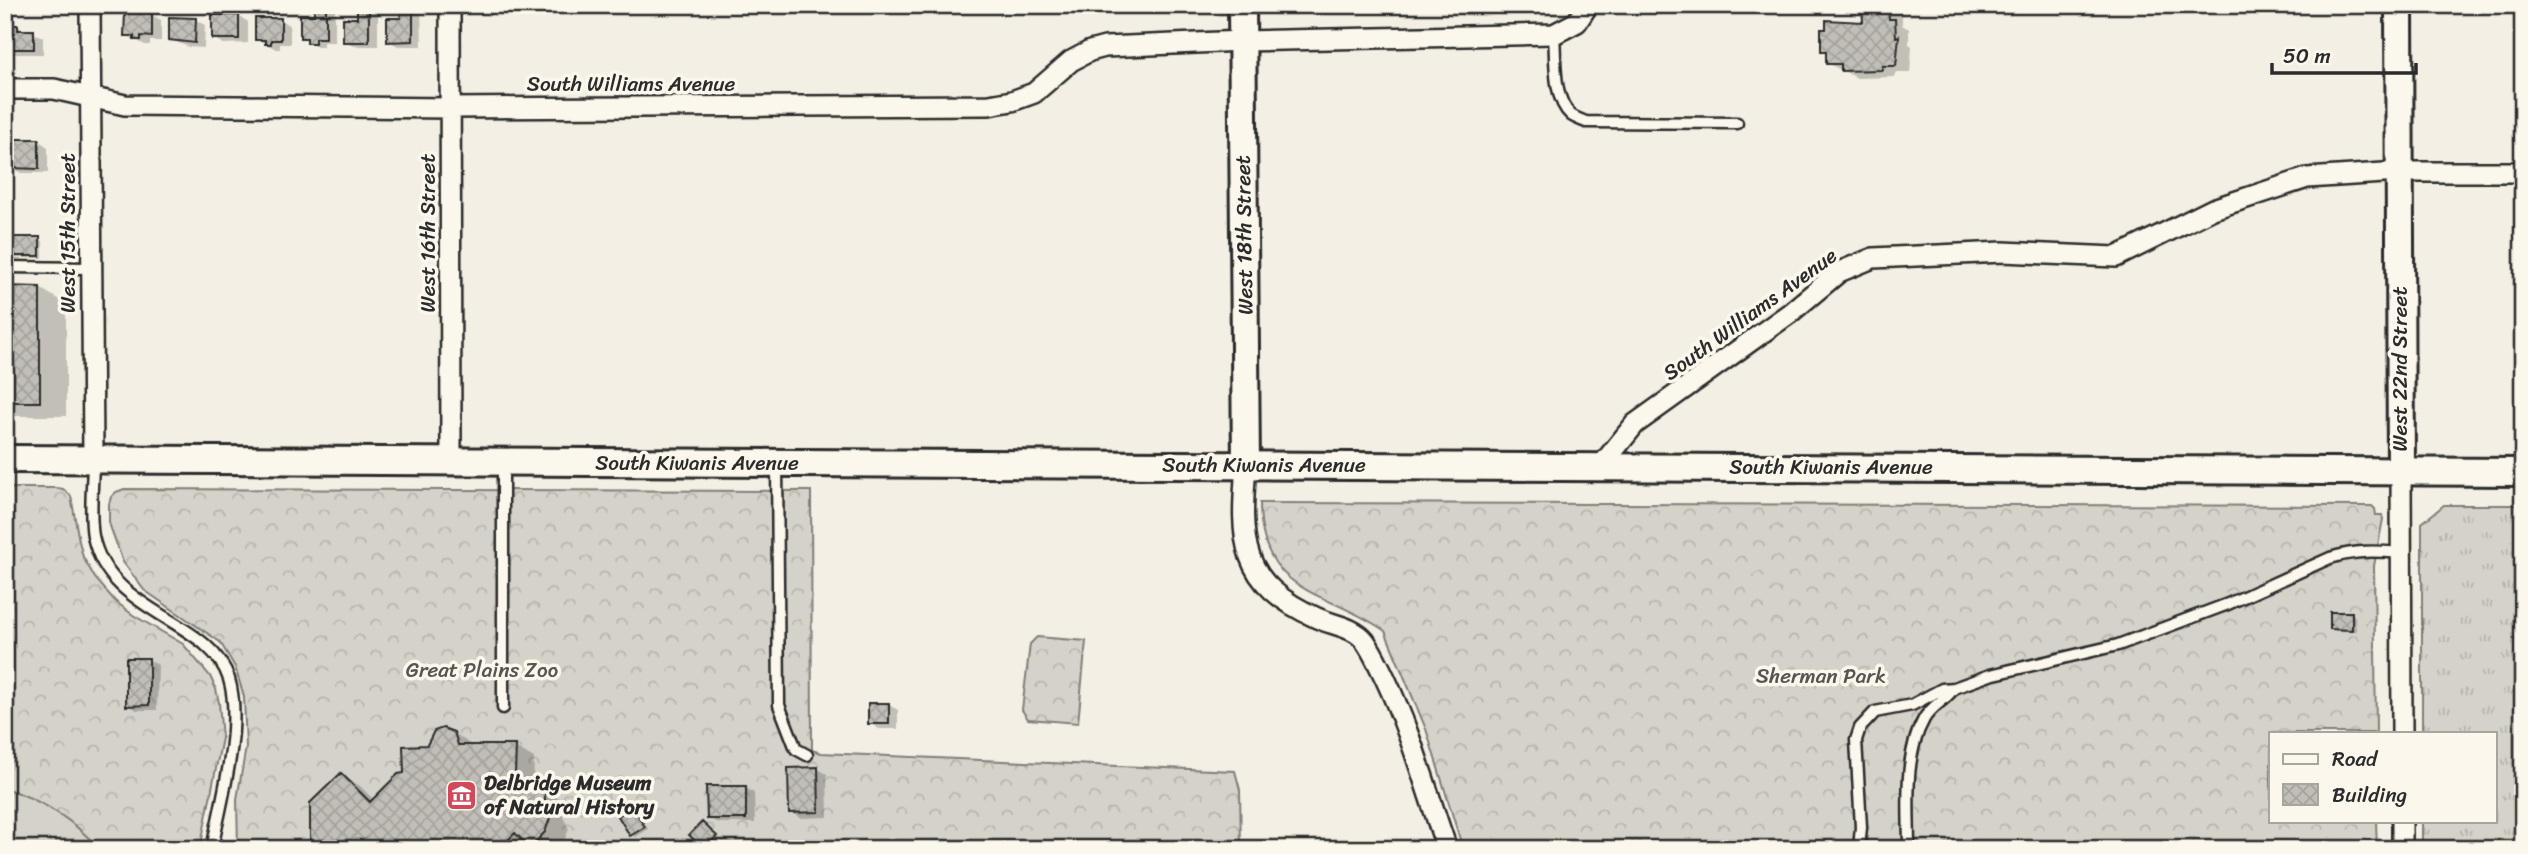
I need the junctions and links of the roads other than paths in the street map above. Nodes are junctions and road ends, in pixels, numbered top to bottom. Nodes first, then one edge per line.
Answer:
1 (90, 5) edge
2 (450, 5) edge
3 (1242, 5) edge
4 (1588, 5) edge
5 (2399, 5) edge
6 (1554, 34) junction
7 (1242, 41) junction
8 (5, 89) edge
9 (90, 96) junction
10 (450, 108) junction
11 (1737, 123) dead end
12 (2399, 172) junction
13 (2523, 172) edge
14 (5, 267) edge
15 (91, 268) junction
16 (5, 460) edge
17 (93, 460) junction
18 (451, 461) junction
19 (503, 462) junction
20 (777, 463) junction
21 (1246, 465) junction
22 (1601, 466) junction
23 (2401, 471) junction
24 (2523, 472) edge
25 (2401, 553) junction
26 (1954, 688) junction
27 (503, 708) dead end
28 (2402, 732) edge
29 (807, 755) dead end
30 (2402, 822) edge
31 (212, 849) edge
32 (1447, 849) edge
33 (1858, 849) edge
34 (1909, 849) edge
35 (2402, 849) edge

1 - 9 street, West 15th Street
2 - 10 street, West 16th Street
3 - 7 main road, West 18th Street
4 - 6 street
5 - 12 main road, West 22nd Street
6 - 7 street, South Williams Avenue
6 - 11 lane
7 - 10 street, South Williams Avenue
7 - 21 main road, West 18th Street
8 - 9 street, South Williams Avenue
9 - 10 street, South Williams Avenue
9 - 15 street, West 15th Street
10 - 18 street, West 16th Street
12 - 13 street, South Williams Avenue
12 - 22 street, South Williams Avenue
12 - 23 main road, West 22nd Street
14 - 15 lane
15 - 17 street, West 15th Street
16 - 17 main road, South Kiwanis Avenue
17 - 18 main road, South Kiwanis Avenue
17 - 31 lane
18 - 19 main road, South Kiwanis Avenue
19 - 20 main road, South Kiwanis Avenue
19 - 27 lane
20 - 21 main road, South Kiwanis Avenue
20 - 29 lane
21 - 22 main road, South Kiwanis Avenue
21 - 32 street
22 - 23 main road, South Kiwanis Avenue
23 - 24 main road, South Kiwanis Avenue
23 - 25 street, West 22nd Street
25 - 26 lane
25 - 28 street, West 22nd Street
26 - 33 lane
26 - 34 lane
30 - 35 street

